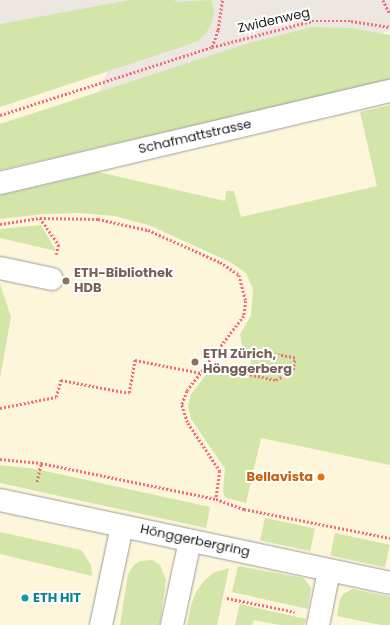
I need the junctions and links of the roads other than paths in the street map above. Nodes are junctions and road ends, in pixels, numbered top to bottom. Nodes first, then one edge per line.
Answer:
1 (390, 91) edge
2 (0, 184) edge
3 (0, 268) edge
4 (52, 279) dead end
5 (0, 500) edge
6 (122, 526) junction
7 (190, 541) junction
8 (329, 571) junction
9 (390, 583) edge
10 (319, 621) edge
11 (101, 625) edge
12 (172, 625) edge

1 - 2 street, Schafmattstrasse
3 - 4 street
5 - 6 street, Hönggerbergring
6 - 7 street, Hönggerbergring
6 - 11 street
7 - 8 street, Hönggerbergring
7 - 12 street
8 - 9 street, Hönggerbergring
8 - 10 street

